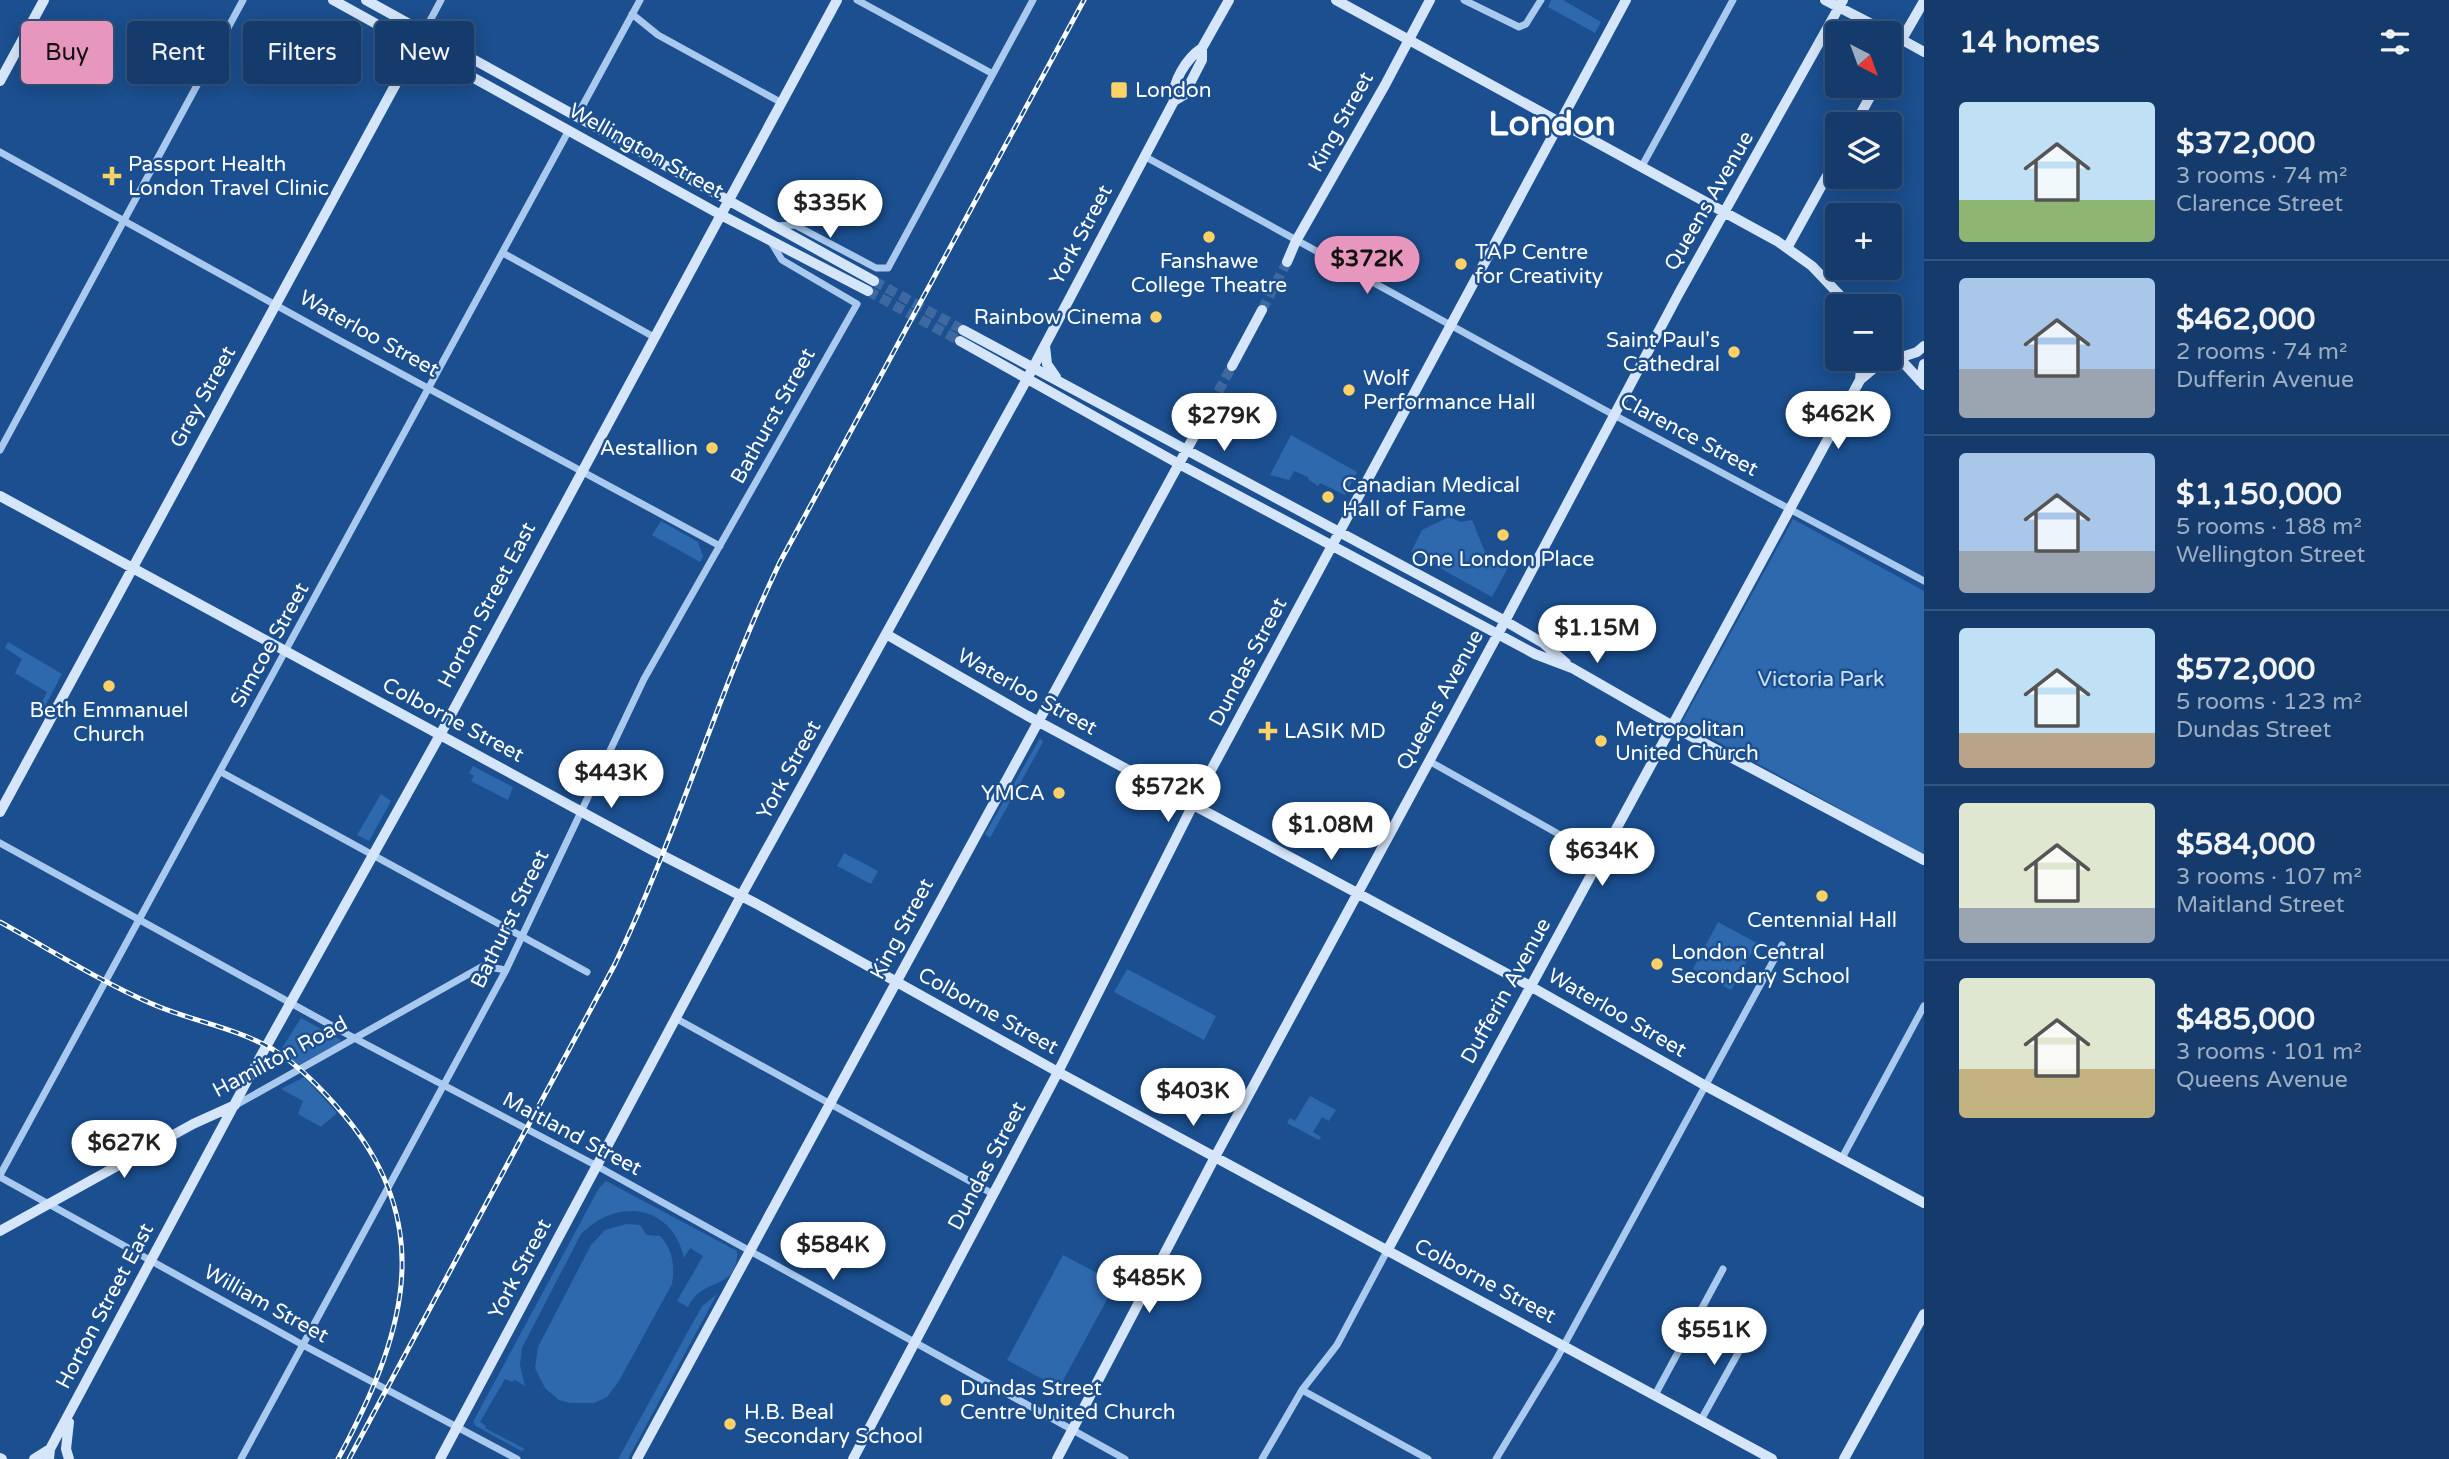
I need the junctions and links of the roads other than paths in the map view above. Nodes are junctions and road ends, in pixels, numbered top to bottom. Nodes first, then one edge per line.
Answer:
1 (44, 0) edge
2 (243, 0) edge
3 (333, 0) edge
4 (366, 0) edge
5 (441, 0) edge
6 (640, 0) edge
7 (837, 0) edge
8 (857, 0) edge
9 (1033, 0) edge
10 (1228, 0) edge
11 (1336, 0) edge
12 (1430, 0) edge
13 (1464, 0) edge
14 (1541, 0) edge
15 (1626, 0) edge
16 (1733, 0) edge
17 (1825, 0) edge
18 (1924, 1) edge
19 (1841, 4) edge
20 (632, 14) junction
21 (404, 21) edge
22 (430, 21) edge
23 (1869, 21) edge
24 (375, 23) edge
25 (1408, 39) junction
26 (1902, 40) joint
27 (1924, 52) edge
28 (474, 59) edge
29 (993, 74) junction
30 (474, 78) edge
31 (0, 80) edge
32 (396, 84) edge
33 (782, 103) junction
34 (577, 116) junction
35 (1561, 122) junction
36 (569, 131) junction
37 (0, 152) edge
38 (1144, 156) junction
39 (1642, 166) junction
40 (1825, 179) edge
41 (729, 201) junction
42 (1725, 214) junction
43 (721, 215) junction
44 (124, 220) junction
45 (772, 226) junction
46 (1296, 241) junction
47 (771, 242) junction
48 (1787, 248) junction
49 (503, 253) junction
50 (1287, 262) tunnel mouth
51 (874, 281) tunnel mouth
52 (868, 291) tunnel mouth
53 (1838, 294) edge
54 (275, 305) junction
55 (1262, 310) tunnel mouth
56 (1452, 326) junction
57 (963, 330) tunnel mouth
58 (654, 337) junction
59 (960, 341) tunnel mouth
60 (1045, 344) junction
61 (1924, 346) edge
62 (1902, 357) edge
63 (1902, 361) edge
64 (1924, 364) edge
65 (1033, 366) junction
66 (1232, 366) tunnel mouth
67 (1861, 371) edge
68 (1871, 371) edge
69 (1027, 379) junction
70 (1058, 380) junction
71 (1860, 380) junction
72 (1922, 383) edge
73 (429, 389) junction
74 (1616, 415) junction
75 (1203, 418) tunnel mouth
76 (0, 450) edge
77 (1186, 450) junction
78 (1179, 464) junction
79 (582, 471) junction
80 (0, 496) edge
81 (1789, 508) junction
82 (1340, 532) junction
83 (720, 546) junction
84 (1333, 546) junction
85 (133, 568) junction
86 (1924, 581) edge
87 (1505, 621) junction
88 (886, 634) junction
89 (1498, 635) junction
90 (286, 651) junction
91 (1572, 668) junction
92 (1038, 721) junction
93 (1672, 725) junction
94 (440, 735) junction
95 (1429, 761) junction
96 (220, 772) junction
97 (1194, 806) junction
98 (582, 811) junction
99 (0, 812) edge
100 (0, 843) edge
101 (373, 855) junction
102 (1601, 858) junction
103 (1924, 860) edge
104 (1357, 894) junction
105 (741, 896) junction
106 (140, 920) junction
107 (522, 937) junction
108 (1782, 945) dead end
109 (506, 971) junction
110 (587, 972) dead end
111 (897, 981) junction
112 (1530, 986) junction
113 (292, 1003) junction
114 (1924, 1006) edge
115 (677, 1018) junction
116 (356, 1039) junction
117 (1058, 1072) junction
118 (444, 1086) junction
119 (1706, 1086) junction
120 (830, 1104) junction
121 (236, 1105) junction
122 (1214, 1157) junction
123 (1842, 1158) junction
124 (597, 1166) junction
125 (0, 1176) edge
126 (993, 1194) junction
127 (1924, 1203) edge
128 (49, 1204) junction
129 (0, 1231) edge
130 (1387, 1251) junction
131 (751, 1252) junction
132 (151, 1261) junction
133 (1723, 1269) dead end
134 (1924, 1314) edge
135 (1752, 1328) dead end
136 (915, 1343) junction
137 (1564, 1344) junction
138 (303, 1345) junction
139 (1302, 1390) junction
140 (79, 1394) junction
141 (1655, 1395) junction
142 (1701, 1420) junction
143 (458, 1426) junction
144 (1072, 1429) junction
145 (50, 1454) edge
146 (34, 1459) edge
147 (69, 1459) edge
148 (241, 1459) edge
149 (440, 1459) edge
150 (517, 1459) edge
151 (637, 1459) edge
152 (853, 1459) edge
153 (1056, 1459) edge
154 (1125, 1459) edge
155 (1262, 1459) edge
156 (1428, 1459) edge
157 (1496, 1459) edge
158 (1772, 1459) edge
159 (1844, 1459) edge

1 - 31 main road
2 - 44 street
3 - 24 main road, Wellington Street
4 - 21 main road, Wellington Street
5 - 22 street, Grey Street
6 - 20 street
7 - 33 main road, Horton Street East
8 - 29 street
9 - 29 street
10 - 38 main road, York Street
11 - 25 main road
12 - 25 main road, King Street
13 - 14 street
15 - 35 main road, Dundas Street
16 - 39 street
17 - 19 main road
18 - 26 main road
19 - 23 main road
19 - 42 main road, Queens Avenue
20 - 33 street
20 - 34 street
25 - 35 main road
25 - 46 main road, King Street
26 - 27 main road
28 - 34 main road, Wellington Street
29 - 45 street
30 - 36 main road, Wellington Street
32 - 54 main road, Grey Street
33 - 41 main road, Horton Street East
34 - 41 main road, Wellington Street
35 - 39 main road
35 - 56 main road, Dundas Street
36 - 43 main road, Wellington Street
36 - 49 street, Simcoe Street
37 - 44 street, Waterloo Street
38 - 46 street, Clarence Street
38 - 60 main road, York Street
39 - 42 main road
40 - 48 main road
41 - 43 main road, Horton Street East
41 - 45 main road, Wellington Street
42 - 48 main road
42 - 74 main road, Queens Avenue
43 - 47 main road, Wellington Street
43 - 58 main road, Horton Street East
44 - 54 street, Waterloo Street
44 - 76 street
45 - 51 main road, Wellington Street
46 - 50 main road, King Street
46 - 56 street, Clarence Street
47 - 52 main road, Wellington Street
47 - 83 street, Bathurst Street
48 - 53 main road
49 - 58 street
49 - 73 street, Simcoe Street
54 - 73 street, Waterloo Street
54 - 85 main road, Grey Street
55 - 66 main road
56 - 74 street, Clarence Street
56 - 82 main road, Dundas Street
57 - 65 main road
58 - 79 main road, Horton Street East
59 - 69 main road
60 - 65 main road, York Street
60 - 70 main road
61 - 62 main road, Dufferin Avenue
63 - 72 main road
64 - 72 main road
65 - 69 main road, York Street
65 - 70 main road
67 - 71 main road
68 - 71 main road, Dufferin Avenue
69 - 78 main road
69 - 88 main road, York Street
70 - 77 main road
71 - 81 main road, Dufferin Avenue
73 - 79 street, Waterloo Street
73 - 90 street, Simcoe Street
74 - 81 street, Clarence Street
74 - 87 main road, Queens Avenue
75 - 77 main road, King Street
77 - 78 main road, King Street
77 - 82 main road
78 - 84 main road
78 - 92 main road, King Street
79 - 83 street, Waterloo Street
79 - 94 main road, Horton Street East
80 - 85 main road, Colborne Street
81 - 86 street, Clarence Street
81 - 93 main road, Dufferin Avenue
82 - 84 main road, Dundas Street
82 - 87 main road
83 - 98 street, Bathurst Street
84 - 89 main road
84 - 97 main road, Dundas Street
85 - 90 main road, Colborne Street
85 - 99 main road, Grey Street
87 - 89 main road, Queens Avenue
87 - 91 main road
88 - 92 main road, Waterloo Street
88 - 105 main road, York Street
89 - 91 main road
89 - 95 main road, Queens Avenue
90 - 94 main road, Colborne Street
90 - 96 street, Simcoe Street
91 - 93 main road
92 - 97 main road, Waterloo Street
92 - 111 main road, King Street
93 - 102 main road, Dufferin Avenue
93 - 103 main road
94 - 98 main road, Colborne Street
94 - 101 main road, Horton Street East
95 - 102 street
95 - 104 main road, Queens Avenue
96 - 101 street
96 - 106 street, Simcoe Street
97 - 104 main road, Waterloo Street
97 - 117 main road, Dundas Street
98 - 105 main road, Colborne Street
98 - 107 street, Bathurst Street
100 - 106 street, Maitland Street
101 - 107 street
101 - 113 main road, Horton Street East
102 - 112 main road, Dufferin Avenue
104 - 112 main road, Waterloo Street
104 - 122 main road, Queens Avenue
105 - 111 main road, Colborne Street
105 - 115 main road, York Street
106 - 113 street, Maitland Street
106 - 125 street, Simcoe Street
107 - 109 street, Bathurst Street
107 - 110 street
108 - 119 street
109 - 116 street, Hamilton Road
109 - 118 street, Bathurst Street
111 - 117 main road, Colborne Street
111 - 120 main road, King Street
112 - 119 main road, Waterloo Street
112 - 130 main road, Dufferin Avenue
113 - 116 street, Maitland Street
113 - 121 main road, Horton Street East
114 - 123 street
115 - 120 street
115 - 124 main road, York Street
116 - 118 street, Maitland Street
116 - 121 street, Hamilton Road
117 - 122 main road, Colborne Street
117 - 126 main road, Dundas Street
118 - 124 street, Maitland Street
118 - 138 street, Bathurst Street
119 - 123 main road, Waterloo Street
119 - 137 street
120 - 126 street
120 - 131 main road, King Street
121 - 128 main road, Hamilton Road
121 - 132 main road, Horton Street East
122 - 130 main road, Colborne Street
122 - 144 main road, Queens Avenue
123 - 127 main road, Waterloo Street
124 - 131 street, Maitland Street
124 - 143 main road, York Street
125 - 128 street, William Street
126 - 136 main road, Dundas Street
128 - 129 main road, Hamilton Road
128 - 132 street, William Street
130 - 137 main road, Colborne Street
130 - 139 street, Dufferin Avenue
131 - 136 street, Maitland Street
131 - 151 main road, King Street
132 - 138 street, William Street
132 - 140 main road, Horton Street East
133 - 141 street
134 - 159 main road
135 - 142 street
136 - 144 street, Maitland Street
136 - 152 main road, Dundas Street
137 - 141 main road, Colborne Street
137 - 157 street
138 - 143 street, William Street
138 - 148 street, Bathurst Street
139 - 155 street, Dufferin Avenue
139 - 156 street
140 - 145 main road, Horton Street East
140 - 147 main road
141 - 142 main road, Colborne Street
142 - 158 main road, Colborne Street
143 - 149 main road, York Street
143 - 150 street, William Street
144 - 153 main road, Queens Avenue
144 - 154 street, Maitland Street
145 - 146 main road

